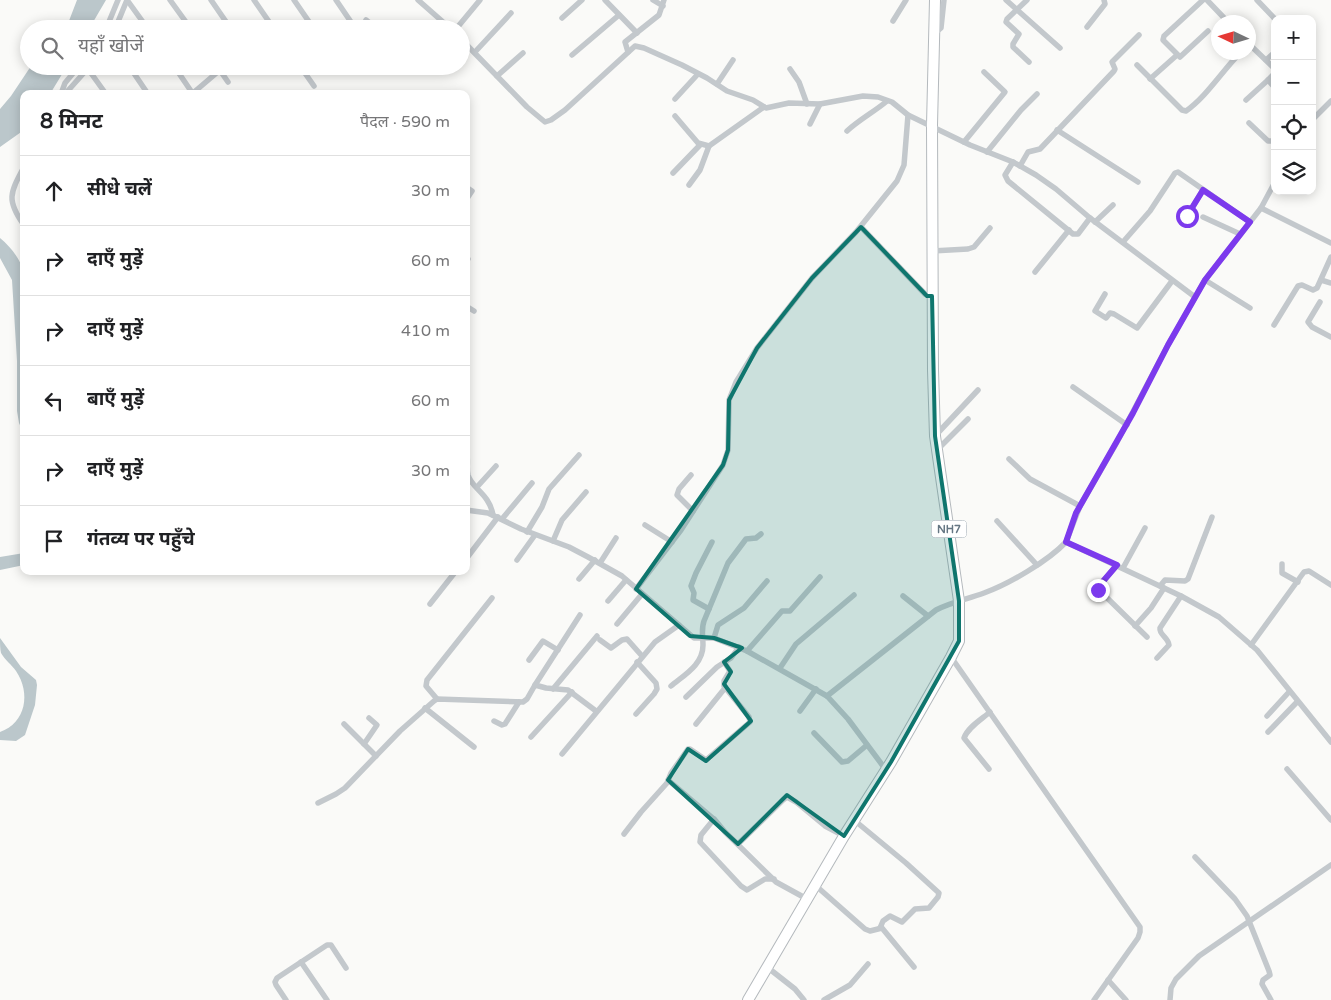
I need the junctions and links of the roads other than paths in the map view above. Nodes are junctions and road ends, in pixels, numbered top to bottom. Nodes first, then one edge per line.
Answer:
1 (118, 0) edge
2 (127, 0) edge
3 (170, 0) edge
4 (211, 0) edge
5 (254, 0) edge
6 (294, 0) edge
7 (336, 0) edge
8 (418, 0) edge
9 (480, 0) edge
10 (582, 0) edge
11 (605, 0) edge
12 (653, 0) edge
13 (906, 0) edge
14 (936, 0) edge
15 (1006, 0) edge
16 (1027, 0) edge
17 (1104, 0) edge
18 (1203, 0) edge
19 (1207, 0) edge
20 (1256, 0) edge
21 (664, 3) edge
22 (1016, 10) junction
23 (511, 13) dead end
24 (619, 15) junction
25 (1221, 15) edge
26 (1271, 15) edge
27 (562, 18) dead end
28 (110, 20) edge
29 (118, 20) edge
30 (141, 20) edge
31 (184, 20) edge
32 (224, 20) edge
33 (268, 20) edge
34 (308, 20) edge
35 (350, 20) edge
36 (440, 20) edge
37 (463, 20) edge
38 (893, 21) dead end
39 (1087, 27) dead end
40 (1208, 31) dead end
41 (636, 33) junction
42 (1139, 35) dead end
43 (470, 47) edge
44 (1060, 48) dead end
45 (1256, 51) edge
46 (475, 52) junction
47 (628, 52) junction
48 (523, 54) dead end
49 (572, 55) dead end
50 (1177, 55) junction
51 (1271, 56) edge
52 (733, 60) dead end
53 (1234, 60) edge
54 (1266, 60) junction
55 (1029, 62) dead end
56 (1137, 65) dead end
57 (1271, 66) edge
58 (790, 69) dead end
59 (984, 72) dead end
60 (698, 74) junction
61 (71, 75) edge
62 (83, 75) edge
63 (94, 75) edge
64 (135, 75) edge
65 (180, 75) edge
66 (211, 75) edge
67 (223, 75) edge
68 (306, 75) edge
69 (497, 76) junction
70 (1271, 76) edge
71 (1150, 79) junction
72 (1268, 80) junction
73 (228, 82) dead end
74 (1271, 83) edge
75 (717, 84) junction
76 (314, 86) dead end
77 (61, 90) edge
78 (70, 90) edge
79 (103, 90) edge
80 (145, 90) edge
81 (190, 90) edge
82 (197, 90) edge
83 (1037, 94) dead end
84 (675, 98) dead end
85 (1246, 100) dead end
86 (887, 101) junction
87 (1331, 101) edge
88 (807, 104) junction
89 (820, 104) junction
90 (764, 107) junction
91 (908, 115) junction
92 (675, 116) dead end
93 (1316, 116) edge
94 (1250, 123) dead end
95 (810, 124) dead end
96 (932, 125) junction
97 (1057, 130) junction
98 (847, 131) dead end
99 (1271, 140) edge
100 (964, 142) junction
101 (700, 145) junction
102 (708, 146) junction
103 (987, 152) junction
104 (1012, 162) junction
105 (1020, 166) junction
106 (673, 173) dead end
107 (20, 176) edge
108 (1138, 182) dead end
109 (688, 185) dead end
110 (1271, 189) edge
111 (1203, 190) junction
112 (1113, 205) dead end
113 (1261, 208) junction
114 (1187, 216) dead end
115 (1203, 217) dead end
116 (20, 219) edge
117 (1092, 220) junction
118 (1250, 222) junction
119 (861, 227) junction
120 (990, 228) dead end
121 (1068, 230) junction
122 (1240, 234) junction
123 (1123, 242) junction
124 (1331, 243) edge
125 (932, 251) junction
126 (1331, 258) edge
127 (1035, 272) dead end
128 (1172, 280) junction
129 (1205, 280) junction
130 (1321, 280) junction
131 (1331, 283) edge
132 (1105, 294) dead end
133 (930, 296) junction
134 (1196, 297) junction
135 (1320, 302) dead end
136 (470, 308) edge
137 (1250, 308) dead end
138 (474, 311) dead end
139 (1274, 325) dead end
140 (1331, 337) edge
141 (1072, 387) dead end
142 (978, 390) dead end
143 (968, 419) dead end
144 (1127, 424) junction
145 (935, 436) junction
146 (937, 450) junction
147 (578, 456) dead end
148 (1009, 459) dead end
149 (496, 466) dead end
150 (691, 475) dead end
151 (470, 478) edge
152 (532, 483) dead end
153 (477, 487) junction
154 (586, 492) dead end
155 (1080, 506) junction
156 (470, 511) edge
157 (693, 511) junction
158 (498, 517) junction
159 (1212, 517) dead end
160 (997, 521) dead end
161 (645, 524) dead end
162 (1145, 528) dead end
163 (527, 532) junction
164 (761, 534) dead end
165 (535, 535) junction
166 (616, 538) dead end
167 (553, 541) junction
168 (672, 542) junction
169 (712, 542) dead end
170 (1066, 542) junction
171 (470, 553) edge
172 (517, 560) dead end
173 (597, 562) junction
174 (1282, 564) dead end
175 (1037, 565) junction
176 (1120, 566) junction
177 (453, 575) edge
178 (820, 577) dead end
179 (579, 579) dead end
180 (626, 580) junction
181 (767, 581) dead end
182 (1298, 582) junction
183 (1331, 585) edge
184 (1162, 587) junction
185 (636, 589) junction
186 (642, 594) junction
187 (854, 595) dead end
188 (904, 596) dead end
189 (1181, 596) junction
190 (492, 598) dead end
191 (959, 601) junction
192 (608, 602) dead end
193 (430, 604) dead end
194 (710, 609) junction
195 (580, 615) dead end
196 (928, 616) junction
197 (617, 624) dead end
198 (679, 625) junction
199 (1135, 626) junction
200 (1147, 637) dead end
201 (703, 638) junction
202 (714, 638) junction
203 (1251, 645) junction
204 (739, 647) junction
205 (558, 650) junction
206 (747, 651) junction
207 (642, 656) junction
208 (951, 657) junction
209 (1157, 658) dead end
210 (529, 660) dead end
211 (638, 662) junction
212 (724, 662) junction
213 (780, 668) junction
214 (535, 685) junction
215 (671, 686) dead end
216 (726, 688) junction
217 (553, 689) junction
218 (816, 689) junction
219 (572, 692) junction
220 (1289, 692) junction
221 (686, 696) dead end
222 (827, 696) junction
223 (437, 699) junction
224 (519, 702) junction
225 (1297, 702) junction
226 (425, 708) junction
227 (596, 711) junction
228 (800, 711) dead end
229 (990, 712) junction
230 (636, 714) dead end
231 (1268, 716) dead end
232 (369, 718) dead end
233 (494, 721) dead end
234 (344, 724) dead end
235 (696, 724) dead end
236 (1268, 732) dead end
237 (814, 733) dead end
238 (531, 737) dead end
239 (1331, 742) edge
240 (364, 744) junction
241 (867, 745) junction
242 (474, 747) dead end
243 (562, 754) dead end
244 (376, 756) junction
245 (989, 769) dead end
246 (1287, 769) dead end
247 (886, 770) junction
248 (668, 780) junction
249 (318, 802) dead end
250 (714, 819) junction
251 (854, 820) junction
252 (1331, 820) edge
253 (624, 834) dead end
254 (844, 836) junction
255 (738, 844) junction
256 (1195, 857) dead end
257 (1331, 865) edge
258 (774, 879) junction
259 (815, 885) junction
260 (807, 899) junction
261 (1250, 921) junction
262 (880, 928) junction
263 (301, 962) junction
264 (868, 964) dead end
265 (767, 967) junction
266 (914, 967) dead end
267 (346, 968) dead end
268 (1108, 980) junction
269 (834, 998) edge
270 (286, 1000) edge
271 (327, 1000) edge
272 (748, 1000) edge
273 (804, 1000) edge
274 (824, 1000) edge
275 (1094, 1000) edge
276 (1126, 1000) edge
277 (1170, 1000) edge
278 (1271, 1000) edge

1 - 28 street
2 - 29 street
2 - 30 street
3 - 31 street
4 - 32 street
5 - 33 street
6 - 34 street
7 - 35 street
8 - 36 street
9 - 37 street
10 - 27 street
11 - 24 street
12 - 21 street
13 - 38 street
14 - 96 highway, NH7
15 - 22 street
16 - 22 street
17 - 39 street
18 - 50 street
19 - 25 street
20 - 26 street
21 - 41 street
22 - 44 street
22 - 55 street
23 - 46 street
24 - 41 street
24 - 49 street
40 - 50 street
41 - 47 street
42 - 97 street
43 - 46 street
45 - 54 street
46 - 69 street
47 - 60 street
47 - 69 street
48 - 69 street
50 - 71 street
51 - 54 street
52 - 75 street
53 - 71 street
54 - 57 street
56 - 71 street
58 - 88 street
59 - 100 street
60 - 75 street
60 - 84 street
61 - 77 street
62 - 78 street
63 - 79 street
64 - 80 street
65 - 81 street
66 - 82 street
67 - 73 street
68 - 76 street
70 - 72 street
72 - 74 street
72 - 85 street
75 - 90 street
83 - 103 street
86 - 89 street
86 - 91 street
86 - 98 street
87 - 93 street
88 - 89 street
88 - 90 street
89 - 95 street
90 - 102 street
91 - 96 street
91 - 119 street
92 - 101 street
94 - 99 street
96 - 100 street
96 - 125 highway, NH7
97 - 105 street
97 - 108 street
100 - 103 street
101 - 102 street
101 - 106 street
102 - 109 street
103 - 104 street
104 - 105 street
104 - 121 street
105 - 117 street
107 - 116 street
110 - 113 street
111 - 114 street
111 - 118 street
111 - 123 street
112 - 117 street
113 - 118 street
113 - 124 street
115 - 122 street
117 - 121 street
117 - 123 street
118 - 122 street
119 - 133 street
119 - 157 street
120 - 125 street
121 - 127 street
122 - 129 street
123 - 128 street
125 - 133 highway, NH7
126 - 130 street
128 - 132 street
128 - 134 street
129 - 134 street
129 - 137 street
130 - 131 street
130 - 139 street
133 - 145 highway, NH7
134 - 144 street
135 - 140 street
136 - 138 street
141 - 144 street
142 - 145 street
143 - 146 street
144 - 155 street
145 - 146 highway, NH7
146 - 191 highway, NH7
147 - 163 street
148 - 155 street
149 - 153 street
150 - 157 street
151 - 153 street
152 - 158 street
153 - 158 street
154 - 167 street
155 - 170 street
156 - 158 street
157 - 168 street
158 - 163 street
158 - 171 street
159 - 184 street
160 - 175 street
161 - 168 street
162 - 176 street
163 - 165 street
164 - 194 street
165 - 167 street
165 - 172 street
166 - 173 street
167 - 173 street
168 - 185 street
169 - 194 street
170 - 175 street
170 - 176 street
173 - 179 street
173 - 180 street
174 - 182 street
175 - 191 street
176 - 184 street
176 - 199 street
177 - 193 street
178 - 206 street
180 - 185 street
180 - 192 street
181 - 202 street
182 - 183 street
182 - 203 street
184 - 189 street
184 - 199 street
185 - 186 street
186 - 197 street
186 - 198 street
187 - 213 street
188 - 196 street
189 - 203 street
189 - 209 street
190 - 223 street
191 - 196 street
191 - 208 highway, NH7
194 - 201 street
195 - 205 street
196 - 222 street
198 - 201 street
198 - 207 street
199 - 200 street
201 - 202 street
201 - 215 street
202 - 204 street
203 - 220 street
204 - 206 street
204 - 212 street
205 - 210 street
205 - 214 street
206 - 213 street
207 - 211 street
207 - 217 street
208 - 229 street
208 - 247 highway, NH7
211 - 227 street
211 - 230 street
212 - 216 street
212 - 221 street
213 - 218 street
214 - 217 street
214 - 224 street
216 - 235 street
216 - 248 street
217 - 219 street
218 - 222 street
218 - 228 street
219 - 227 street
219 - 238 street
220 - 225 street
220 - 231 street
222 - 241 street
223 - 224 street
223 - 226 street
224 - 233 street
225 - 236 street
225 - 239 street
226 - 242 street
226 - 244 street
227 - 243 street
229 - 245 street
229 - 268 street
232 - 240 street
234 - 240 street
237 - 241 street
240 - 244 street
241 - 247 street
244 - 249 street
246 - 252 street
247 - 251 highway, NH7
248 - 250 street
248 - 253 street
250 - 255 street
250 - 258 street
251 - 254 highway, NH7
251 - 262 street
254 - 255 street
254 - 259 highway, NH7
255 - 258 street
256 - 261 street
257 - 261 street
258 - 260 street
259 - 260 highway, NH7
259 - 262 street
260 - 265 highway, NH7
261 - 277 street
261 - 278 street
262 - 266 street
263 - 267 street
263 - 270 street
263 - 271 street
264 - 269 street
265 - 272 highway, NH7
265 - 273 street
268 - 275 street
268 - 276 street
269 - 274 street

